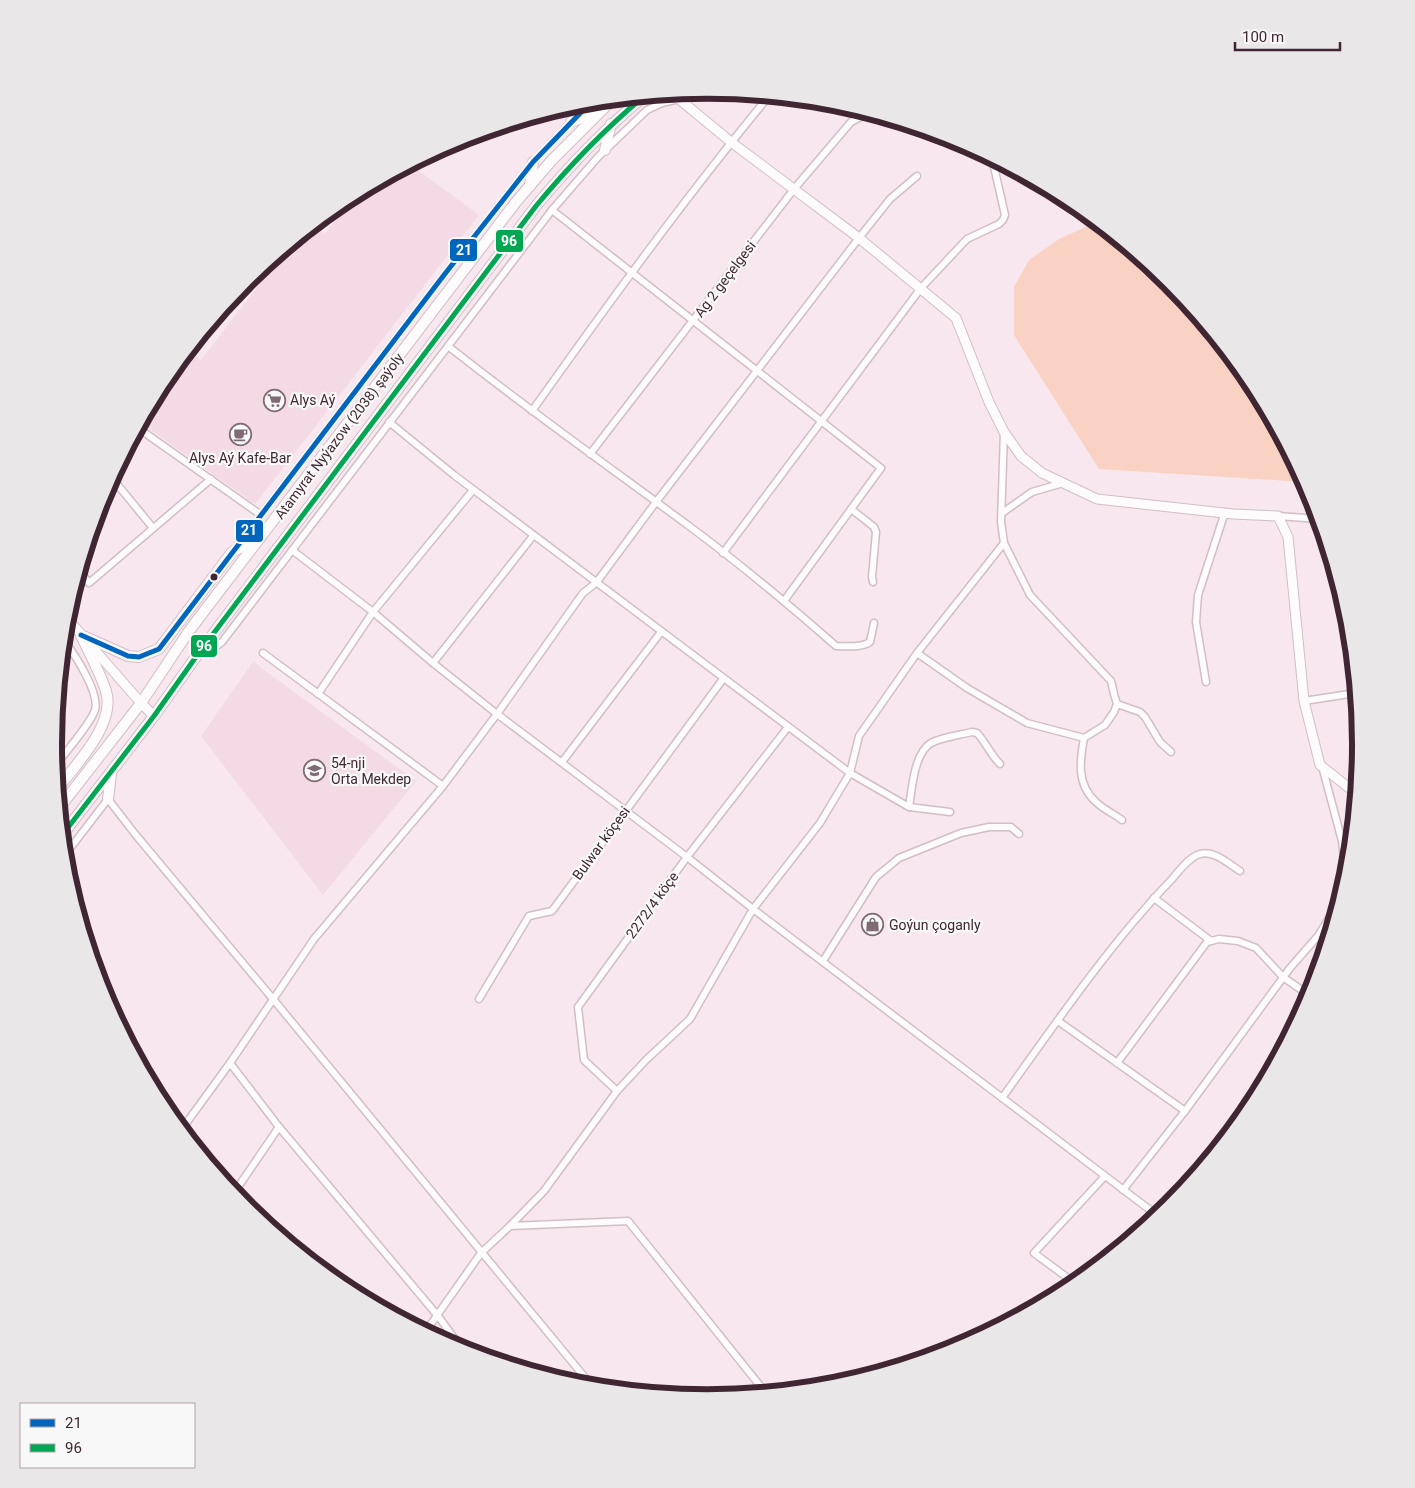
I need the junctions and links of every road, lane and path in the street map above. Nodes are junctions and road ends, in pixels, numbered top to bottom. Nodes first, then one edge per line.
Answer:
1 (668, 100) edge
2 (683, 100) edge
3 (764, 102) edge
4 (636, 104) edge
5 (604, 108) edge
6 (602, 110) junction
7 (582, 111) edge
8 (860, 117) edge
9 (571, 122) junction
10 (612, 124) junction
11 (731, 142) junction
12 (605, 150) junction
13 (533, 162) junction
14 (994, 166) edge
15 (917, 176) dead end
16 (530, 186) junction
17 (794, 189) junction
18 (552, 210) junction
19 (859, 238) junction
20 (631, 272) junction
21 (921, 288) junction
22 (693, 321) junction
23 (448, 346) junction
24 (756, 371) junction
25 (532, 412) junction
26 (389, 422) junction
27 (822, 422) junction
28 (143, 432) edge
29 (1004, 432) junction
30 (590, 454) junction
31 (211, 478) junction
32 (1063, 483) junction
33 (117, 485) edge
34 (473, 490) junction
35 (656, 502) junction
36 (851, 509) junction
37 (1225, 512) junction
38 (1002, 513) junction
39 (261, 515) junction
40 (1278, 516) junction
41 (1311, 518) edge
42 (153, 528) junction
43 (263, 536) junction
44 (533, 536) junction
45 (1004, 543) junction
46 (292, 550) junction
47 (232, 552) junction
48 (723, 553) junction
49 (84, 577) edge
50 (873, 582) dead end
51 (596, 583) junction
52 (784, 601) junction
53 (193, 604) junction
54 (373, 612) junction
55 (874, 623) dead end
56 (74, 627) edge
57 (189, 632) junction
58 (661, 632) junction
59 (80, 635) junction
60 (70, 648) edge
61 (263, 653) dead end
62 (917, 653) junction
63 (198, 654) junction
64 (433, 664) junction
65 (723, 679) junction
66 (1206, 682) dead end
67 (318, 694) junction
68 (1350, 694) edge
69 (1304, 700) junction
70 (140, 703) junction
71 (1117, 704) junction
72 (497, 714) junction
73 (154, 716) junction
74 (788, 727) junction
75 (1084, 738) junction
76 (102, 752) junction
77 (1170, 752) dead end
78 (63, 756) edge
79 (562, 762) junction
80 (1000, 764) dead end
81 (1322, 766) junction
82 (71, 771) junction
83 (850, 773) junction
84 (110, 774) junction
85 (64, 780) edge
86 (443, 786) junction
87 (1351, 788) edge
88 (108, 798) junction
89 (65, 800) edge
90 (909, 807) junction
91 (625, 810) junction
92 (950, 812) dead end
93 (1122, 820) dead end
94 (68, 828) edge
95 (1019, 834) dead end
96 (71, 847) edge
97 (1343, 850) edge
98 (687, 857) junction
99 (1240, 871) dead end
100 (1154, 898) junction
101 (753, 909) junction
102 (1328, 919) edge
103 (1211, 941) junction
104 (823, 961) junction
105 (1283, 978) junction
106 (1303, 991) edge
107 (273, 999) junction
108 (479, 999) dead end
109 (1058, 1021) junction
110 (230, 1063) junction
111 (1117, 1063) junction
112 (618, 1091) junction
113 (1002, 1098) junction
114 (1185, 1111) junction
115 (186, 1123) edge
116 (279, 1127) junction
117 (1105, 1176) junction
118 (239, 1186) edge
119 (1123, 1190) junction
120 (1152, 1211) edge
121 (510, 1226) junction
122 (481, 1253) junction
123 (1068, 1278) edge
124 (438, 1316) junction
125 (431, 1326) edge
126 (453, 1336) edge
127 (585, 1377) edge
128 (761, 1387) edge

1 - 12 street
2 - 11 street
3 - 11 street
4 - 10 main road, Atamyrat Nyýazow (2038) şaýoly
5 - 6 main road, Atamyrat Nyýazow (2038) şaýoly
6 - 9 main road
6 - 16 main road, Atamyrat Nyýazow (2038) şaýoly
7 - 9 main road
8 - 17 street, Ag 2 geçelgesi
9 - 13 street
10 - 12 main road
10 - 63 main road, Atamyrat Nyýazow (2038) şaýoly
11 - 17 street
11 - 20 street
12 - 18 street
13 - 16 main road
13 - 39 street
14 - 21 street
15 - 19 street
16 - 43 main road, Atamyrat Nyýazow (2038) şaýoly
17 - 19 street
17 - 22 street, Ag 2 geçelgesi
18 - 20 street
18 - 23 street
19 - 21 street
19 - 24 street
20 - 22 street
20 - 25 street
21 - 27 street
21 - 29 street
22 - 24 street
22 - 30 street, Ag 2 geçelgesi
23 - 25 street
23 - 26 street
24 - 27 street
24 - 35 street
25 - 30 street
26 - 34 street
26 - 46 street
27 - 36 street
27 - 48 street
28 - 31 street
29 - 32 street
29 - 38 street
30 - 35 street
31 - 39 street
31 - 42 street
32 - 37 street
32 - 38 street
33 - 42 street
34 - 44 street
34 - 54 street
35 - 48 street
35 - 51 street
36 - 50 street
36 - 52 street
37 - 40 street
37 - 66 street
38 - 45 street
39 - 47 street
40 - 41 street
40 - 69 street
42 - 49 street
43 - 47 main road
43 - 57 main road, Atamyrat Nyýazow (2038) şaýoly
44 - 51 street
44 - 64 street
45 - 62 street
45 - 71 street
46 - 54 street
46 - 63 street
47 - 53 main road
48 - 52 street
51 - 58 street
51 - 72 street
52 - 55 street
53 - 57 main road
53 - 59 main road
54 - 64 street
54 - 67 street
56 - 59 street
57 - 70 main road, Atamyrat Nyýazow (2038) şaýoly
58 - 65 street
58 - 79 street
59 - 70 street
59 - 82 main road
60 - 78 street
61 - 67 street
62 - 75 street
62 - 83 street
63 - 73 main road, Atamyrat Nyýazow (2038) şaýoly
64 - 72 street
65 - 74 street
65 - 91 street, Bulwar köçesi
67 - 86 street
68 - 69 street
69 - 81 street
70 - 73 street
70 - 76 main road, Atamyrat Nyýazow (2038) şaýoly
71 - 75 street
71 - 77 street
72 - 79 street
72 - 86 street
73 - 84 main road, Atamyrat Nyýazow (2038) şaýoly
74 - 83 street
74 - 98 street, 2272/4 köçe
75 - 93 street
76 - 82 main road
76 - 89 main road, Atamyrat Nyýazow (2038) şaýoly
79 - 91 street
80 - 90 street
81 - 87 street
81 - 97 street
82 - 85 main road
83 - 90 street
83 - 101 street
84 - 88 main road
84 - 94 main road, Atamyrat Nyýazow (2038) şaýoly
86 - 107 street
88 - 96 street
88 - 107 street
90 - 92 street
91 - 98 street
91 - 108 street, Bulwar köçesi
95 - 104 street
98 - 101 street
98 - 112 street, 2272/4 köçe
99 - 100 street
100 - 103 street
100 - 109 street
101 - 104 street
101 - 112 street
102 - 105 street
103 - 105 street
103 - 111 street
104 - 113 street
105 - 106 street
105 - 114 street
107 - 110 street
107 - 122 street
109 - 111 street
109 - 113 street
110 - 115 street
110 - 116 street
111 - 114 street
112 - 121 street
113 - 117 street
114 - 119 street
116 - 118 street
116 - 124 street
117 - 119 street
117 - 123 street
119 - 120 street
121 - 122 street
121 - 128 street
122 - 124 street
122 - 127 street
124 - 125 street
124 - 126 street

